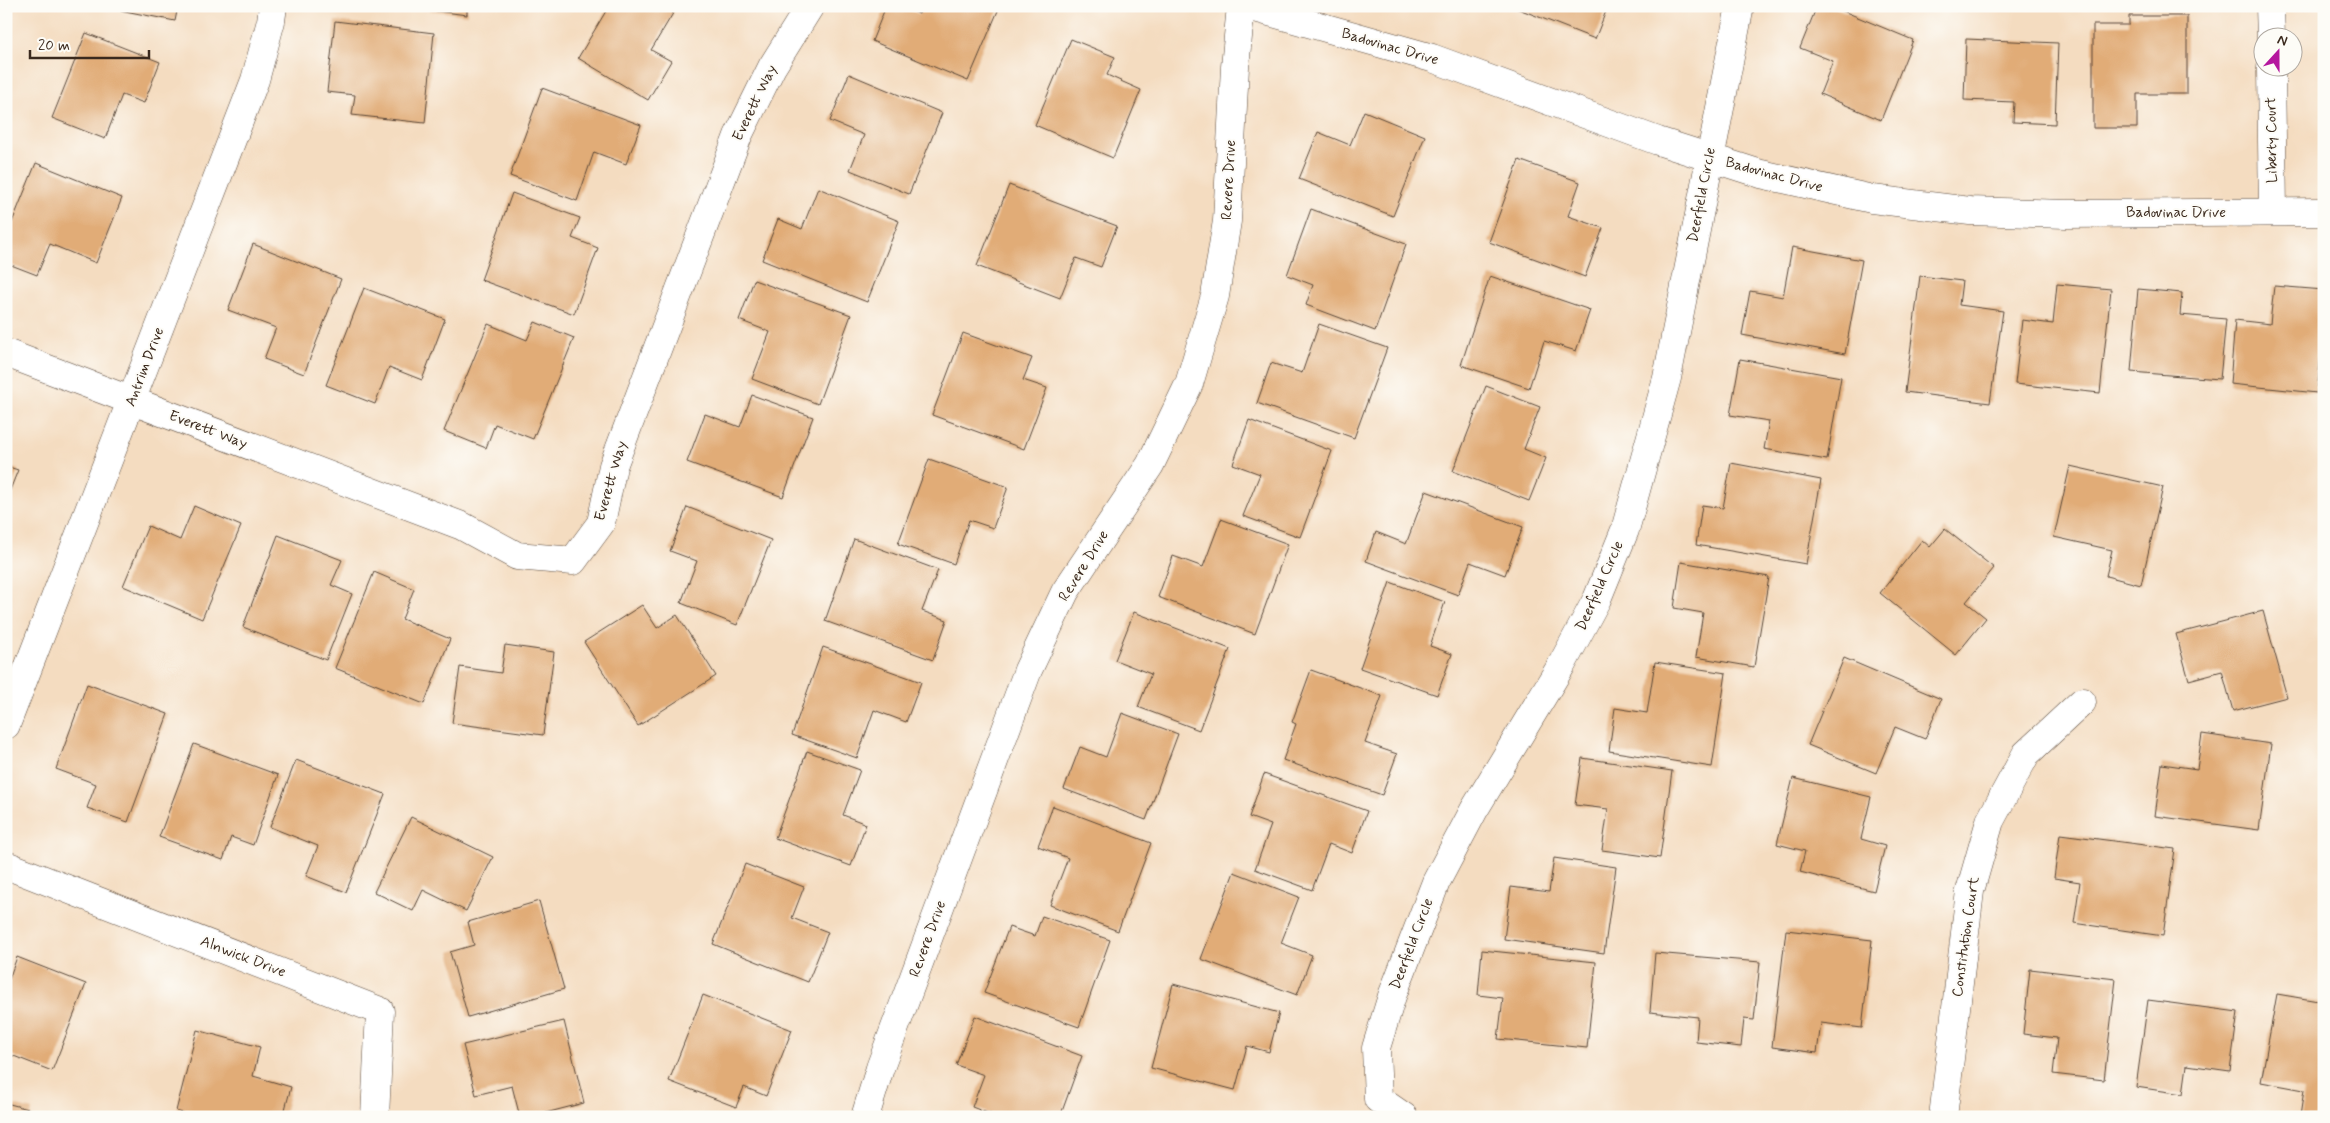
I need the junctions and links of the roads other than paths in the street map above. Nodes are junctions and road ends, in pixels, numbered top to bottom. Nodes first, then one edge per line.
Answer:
1 (272, 6) edge
2 (810, 6) edge
3 (1241, 6) edge
4 (1248, 6) edge
5 (1740, 6) edge
6 (2270, 6) edge
7 (2271, 28) edge
8 (2271, 78) edge
9 (1709, 158) junction
10 (2273, 212) junction
11 (2324, 212) edge
12 (6, 353) edge
13 (132, 401) junction
14 (2082, 702) dead end
15 (6, 725) edge
16 (6, 865) edge
17 (375, 1117) edge
18 (865, 1117) edge
19 (1404, 1117) edge
20 (1943, 1117) edge

1 - 13 street, Antrim Drive
2 - 13 street, Everett Way
3 - 18 street, Revere Drive
4 - 9 street, Badovinac Drive
5 - 9 street, Deerfield Circle
6 - 7 street
8 - 10 street, Liberty Court
9 - 10 street, Badovinac Drive
9 - 19 street, Deerfield Circle
10 - 11 street, Badovinac Drive
12 - 13 street, Everett Way
13 - 15 street, Antrim Drive
14 - 20 street, Constitution Court
16 - 17 street, Alnwick Drive

